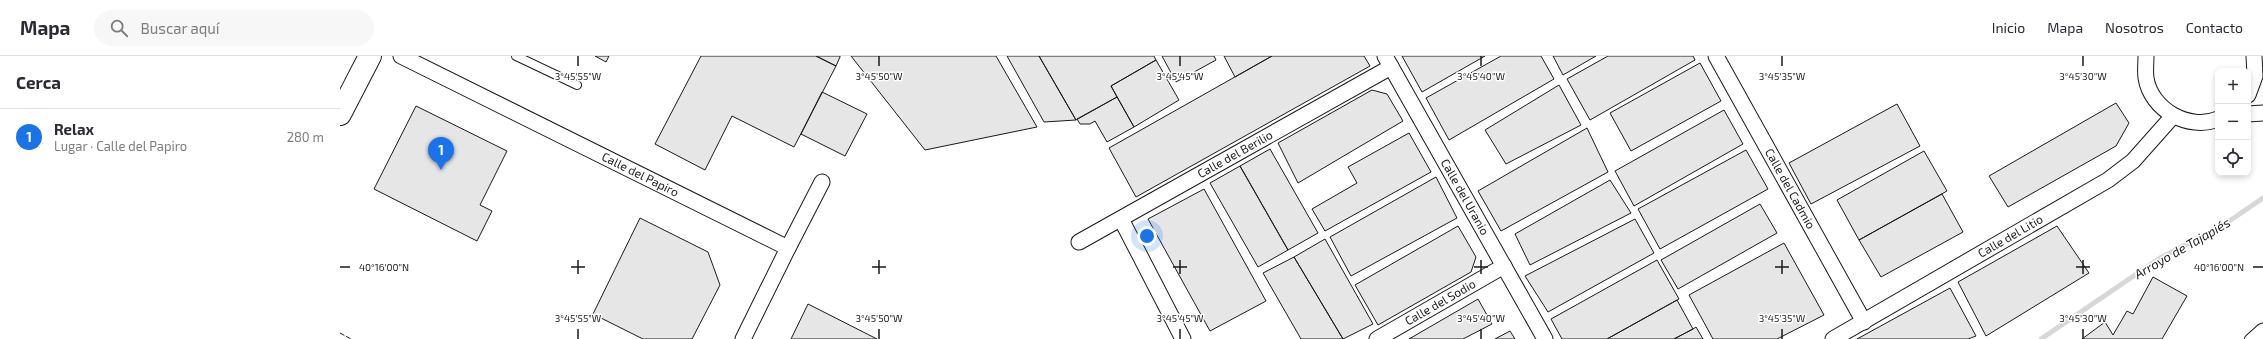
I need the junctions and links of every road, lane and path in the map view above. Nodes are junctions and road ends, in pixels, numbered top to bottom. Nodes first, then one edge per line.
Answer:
1 (370, 56) edge
2 (401, 56) edge
3 (516, 56) edge
4 (1716, 56) edge
5 (2146, 56) edge
6 (2254, 56) edge
7 (1388, 61) edge
8 (577, 85) dead end
9 (2251, 87) edge
10 (2263, 113) edge
11 (340, 114) edge
12 (2251, 114) edge
13 (2173, 116) junction
14 (2215, 120) edge
15 (822, 182) dead end
16 (1121, 219) junction
17 (1079, 242) dead end
18 (788, 248) junction
19 (1504, 266) junction
20 (1864, 322) junction
21 (2263, 326) edge
22 (2263, 331) edge
23 (743, 339) edge
24 (1183, 339) edge
25 (1377, 339) edge
26 (1545, 339) edge
27 (1833, 339) edge
28 (2249, 339) edge
29 (2259, 339) edge

1 - 11 main road
2 - 18 street, Calle del Papiro
3 - 8 lane
4 - 20 street, Calle del Cadmio
5 - 13 street
6 - 9 street
7 - 16 street, Calle del Berilio
7 - 19 street, Calle del Uranio
10 - 12 street
13 - 14 street
13 - 20 street, Calle del Litio
15 - 18 street
16 - 17 street, Calle del Berilio
16 - 24 street
18 - 23 street
19 - 25 street, Calle del Sodio
19 - 26 street, Calle del Uranio
20 - 27 street, Calle del Litio
21 - 28 lane
22 - 29 street

